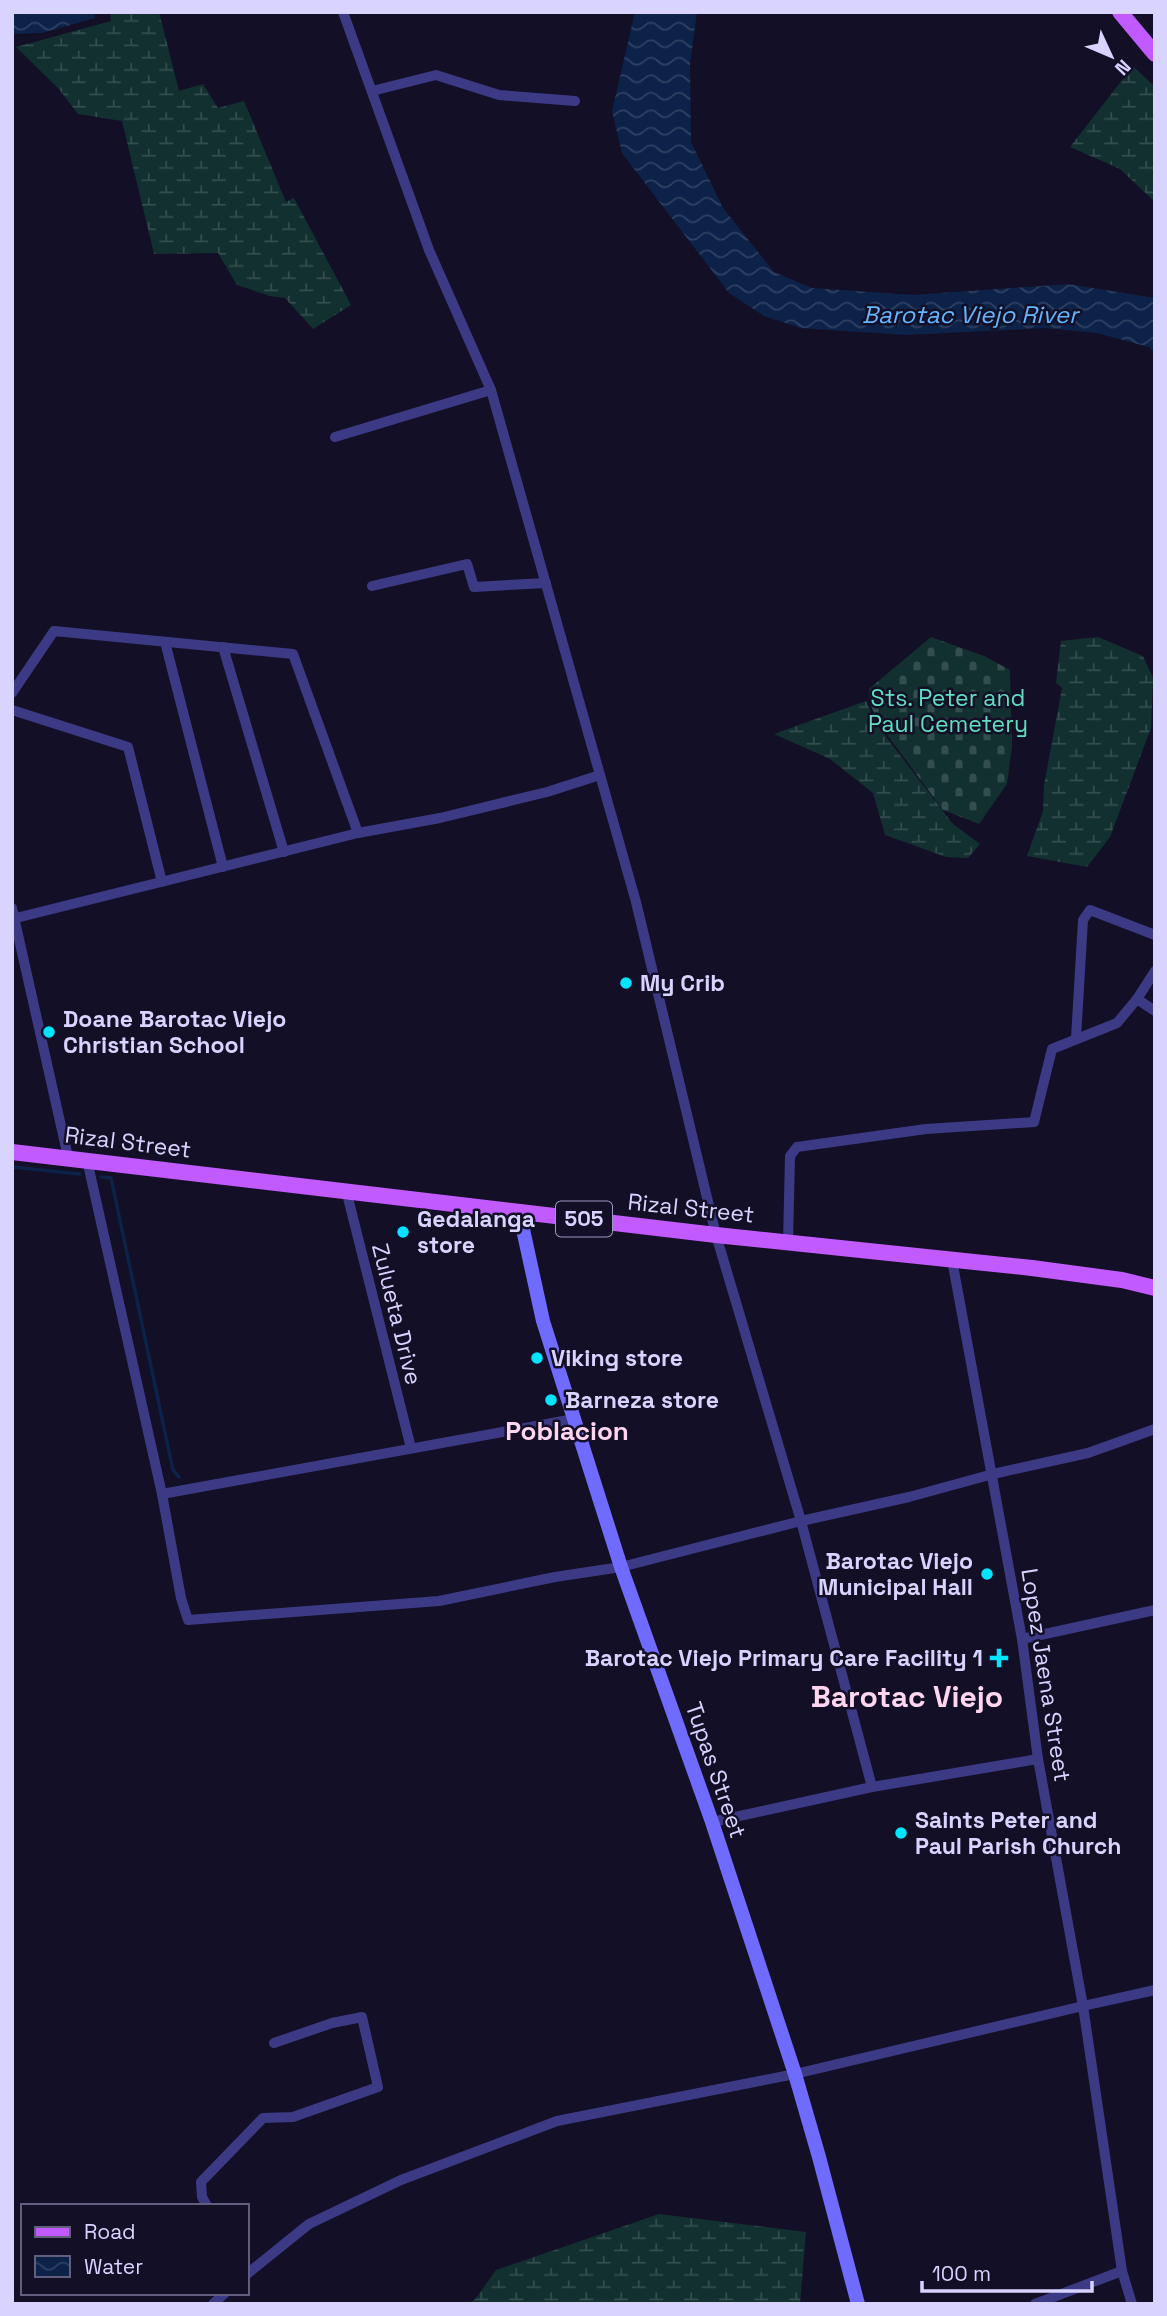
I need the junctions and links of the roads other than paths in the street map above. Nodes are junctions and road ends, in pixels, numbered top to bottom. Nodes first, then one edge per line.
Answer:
1 (343, 12) edge
2 (1120, 12) edge
3 (1155, 54) edge
4 (372, 91) junction
5 (575, 101) dead end
6 (491, 390) junction
7 (335, 437) dead end
8 (546, 583) junction
9 (372, 586) dead end
10 (165, 642) junction
11 (223, 647) junction
12 (12, 693) edge
13 (12, 710) edge
14 (600, 775) junction
15 (358, 833) junction
16 (284, 852) junction
17 (223, 867) junction
18 (162, 882) junction
19 (13, 915) edge
20 (1155, 935) edge
21 (1155, 971) edge
22 (1137, 999) junction
23 (1155, 1011) edge
24 (1076, 1038) junction
25 (12, 1152) edge
26 (68, 1157) junction
27 (87, 1160) junction
28 (346, 1190) junction
29 (519, 1211) junction
30 (716, 1235) junction
31 (788, 1242) junction
32 (952, 1260) junction
33 (1155, 1288) edge
34 (574, 1419) junction
35 (1155, 1429) edge
36 (411, 1448) junction
37 (993, 1474) junction
38 (162, 1494) junction
39 (801, 1521) junction
40 (621, 1567) junction
41 (1155, 1610) edge
42 (1022, 1639) junction
43 (1038, 1759) junction
44 (872, 1787) junction
45 (712, 1822) junction
46 (1155, 1990) edge
47 (1083, 2006) junction
48 (274, 2043) dead end
49 (795, 2074) junction
50 (206, 2204) edge
51 (1122, 2271) junction
52 (248, 2272) edge
53 (858, 2304) edge
54 (1035, 2304) edge
55 (1132, 2304) edge

1 - 4 street
2 - 3 main road
4 - 5 street
4 - 6 street
6 - 7 street
6 - 8 street
8 - 9 street
8 - 14 street
10 - 11 street
10 - 12 street
10 - 17 street
11 - 15 street
11 - 16 street
13 - 18 street
14 - 15 street
14 - 30 street
15 - 16 street
16 - 17 street
17 - 18 street
18 - 19 street
19 - 26 street
20 - 24 street
21 - 22 street
22 - 23 street
22 - 24 street
24 - 31 street
25 - 26 main road, Rizal Street / 505
26 - 27 main road, Rizal Street / 505
27 - 28 main road, Rizal Street / 505
27 - 38 street
28 - 29 main road, Rizal Street / 505
28 - 36 street, Zulueta Drive
29 - 30 main road, Rizal Street / 505
29 - 34 street, Tupas Street
30 - 31 main road, Rizal Street / 505
30 - 39 street
31 - 32 main road, Rizal Street / 505
32 - 33 main road, Rizal Street / 505
32 - 37 street, Lopez Jaena Street
34 - 36 street
34 - 40 street, Tupas Street
35 - 37 street
36 - 38 street
37 - 39 street
37 - 42 street, Lopez Jaena Street
38 - 40 street
39 - 40 street
39 - 44 street
40 - 45 street, Tupas Street
41 - 42 street
42 - 43 street, Lopez Jaena Street
43 - 44 street
43 - 47 street, Lopez Jaena Street
44 - 45 street
45 - 49 street, Tupas Street
46 - 47 street
47 - 49 street
47 - 51 street, Lopez Jaena Street
48 - 50 street
49 - 52 street
49 - 53 street, Tupas Street
51 - 54 street
51 - 55 street, Lopez Jaena Street

